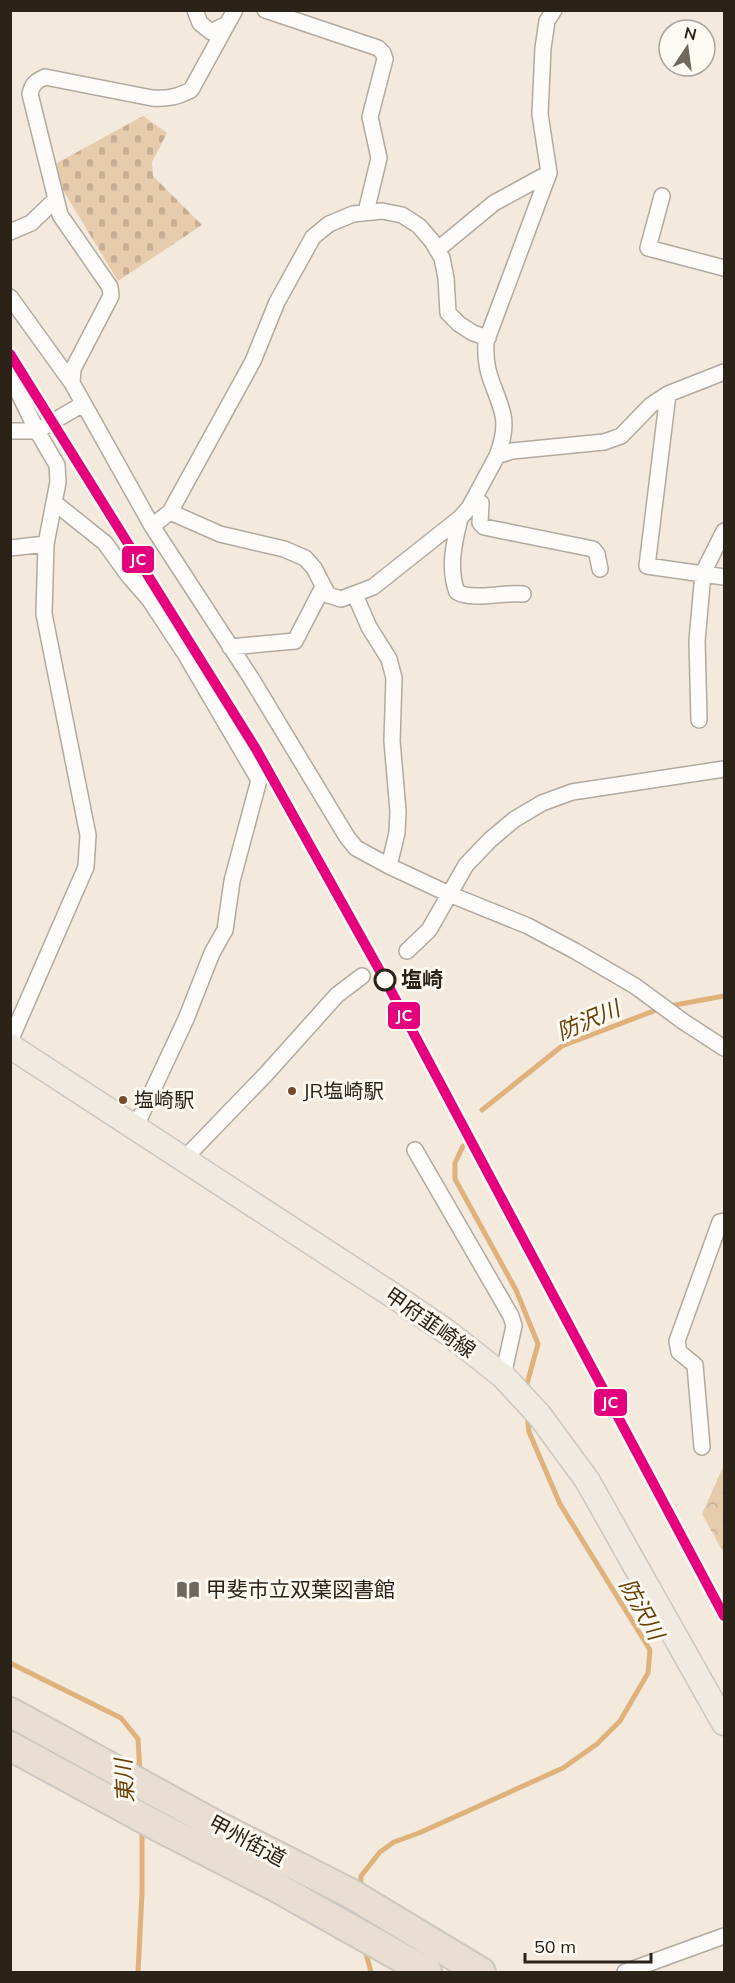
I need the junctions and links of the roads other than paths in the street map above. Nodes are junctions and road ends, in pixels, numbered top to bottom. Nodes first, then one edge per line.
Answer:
1 (195, 10) edge
2 (265, 10) edge
3 (548, 14) edge
4 (231, 17) edge
5 (549, 173) junction
6 (662, 196) dead end
7 (56, 199) junction
8 (366, 212) junction
9 (10, 232) edge
10 (437, 250) junction
11 (724, 268) edge
12 (10, 297) edge
13 (488, 338) junction
14 (724, 372) edge
15 (10, 375) edge
16 (72, 383) junction
17 (668, 394) junction
18 (83, 404) junction
19 (10, 431) edge
20 (37, 431) junction
21 (497, 456) junction
22 (474, 499) junction
23 (55, 503) junction
24 (170, 512) junction
25 (460, 518) junction
26 (152, 526) junction
27 (724, 531) edge
28 (46, 544) junction
29 (10, 548) edge
30 (600, 569) dead end
31 (703, 573) junction
32 (724, 577) edge
33 (323, 587) junction
34 (523, 594) dead end
35 (355, 595) junction
36 (230, 647) junction
37 (699, 720) dead end
38 (724, 769) edge
39 (389, 866) junction
40 (449, 894) junction
41 (407, 951) dead end
42 (362, 976) dead end
43 (10, 1041) edge
44 (10, 1046) edge
45 (724, 1048) edge
46 (136, 1126) junction
47 (415, 1150) dead end
48 (184, 1158) junction
49 (724, 1221) edge
50 (509, 1382) junction
51 (702, 1447) dead end
52 (10, 1712) edge
53 (724, 1723) edge
54 (10, 1746) edge
55 (724, 1936) edge
56 (427, 1972) edge
57 (481, 1972) edge
58 (625, 1972) edge

1 - 4 street
2 - 8 street
3 - 5 street
4 - 7 street
5 - 10 street
5 - 13 street
6 - 11 street
7 - 9 street
7 - 16 street
8 - 10 street
8 - 24 street
10 - 13 street
12 - 16 street
13 - 21 street
14 - 17 street
15 - 20 street
16 - 18 street
17 - 21 street
17 - 31 street
18 - 20 street
18 - 26 street
19 - 20 street
20 - 23 street
21 - 22 street
22 - 25 street
22 - 30 street
23 - 28 street
23 - 46 street
24 - 26 street
24 - 33 street
25 - 34 street
25 - 35 street
26 - 36 street
27 - 31 street
28 - 29 street
28 - 43 street
31 - 32 street
31 - 37 street
33 - 35 street
33 - 36 street
35 - 39 street
36 - 39 street
38 - 40 street
39 - 40 street
40 - 41 street
40 - 45 street
42 - 48 street
44 - 46 main road, 甲府韮崎線
46 - 48 main road, 甲府韮崎線
47 - 50 street
48 - 50 main road, 甲府韮崎線
49 - 51 street
50 - 53 main road, 甲府韮崎線
52 - 57 highway, 甲州街道
54 - 56 highway, 甲州街道
55 - 58 street

